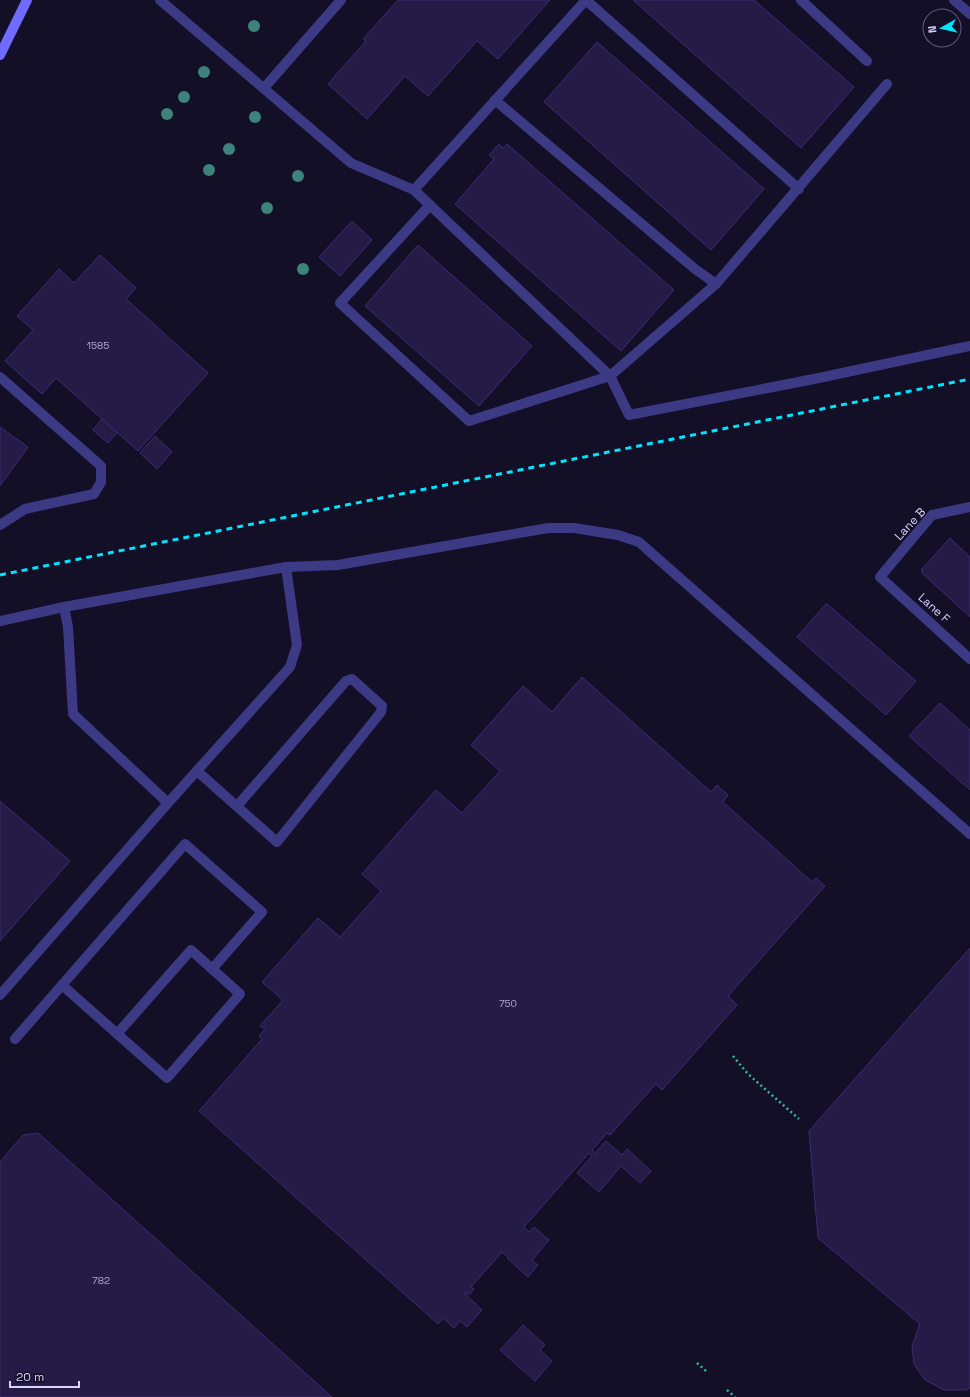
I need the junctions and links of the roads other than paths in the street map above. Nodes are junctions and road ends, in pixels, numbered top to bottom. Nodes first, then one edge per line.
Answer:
1 (28, 0) edge
2 (160, 0) edge
3 (340, 0) edge
4 (586, 0) edge
5 (801, 0) edge
6 (954, 0) edge
7 (970, 14) edge
8 (0, 55) edge
9 (867, 61) dead end
10 (887, 84) dead end
11 (264, 88) junction
12 (496, 100) junction
13 (799, 189) junction
14 (414, 190) junction
15 (430, 205) junction
16 (716, 284) junction
17 (970, 346) edge
18 (610, 376) junction
19 (0, 377) edge
20 (970, 507) edge
21 (0, 524) edge
22 (286, 567) junction
23 (880, 577) joint
24 (64, 607) junction
25 (0, 621) edge
26 (970, 659) edge
27 (197, 772) junction
28 (168, 803) junction
29 (237, 806) junction
30 (970, 834) edge
31 (212, 969) junction
32 (62, 985) junction
33 (0, 995) edge
34 (117, 1034) junction
35 (15, 1039) dead end

1 - 8 street
2 - 11 street
3 - 11 street
4 - 12 street
4 - 13 street
5 - 9 street
6 - 7 street
10 - 13 street
11 - 14 street
12 - 14 street
12 - 16 street
13 - 16 street
14 - 15 street
15 - 18 street
15 - 18 street
16 - 18 street
17 - 18 street
19 - 21 street
20 - 23 street, Lane B
22 - 24 street
22 - 27 street
22 - 30 street
23 - 26 street, Lane F
24 - 25 street
24 - 28 street
27 - 28 street
27 - 29 street
28 - 33 street
29 - 29 street
31 - 32 street
31 - 34 street
31 - 34 street
32 - 34 street
32 - 35 street

